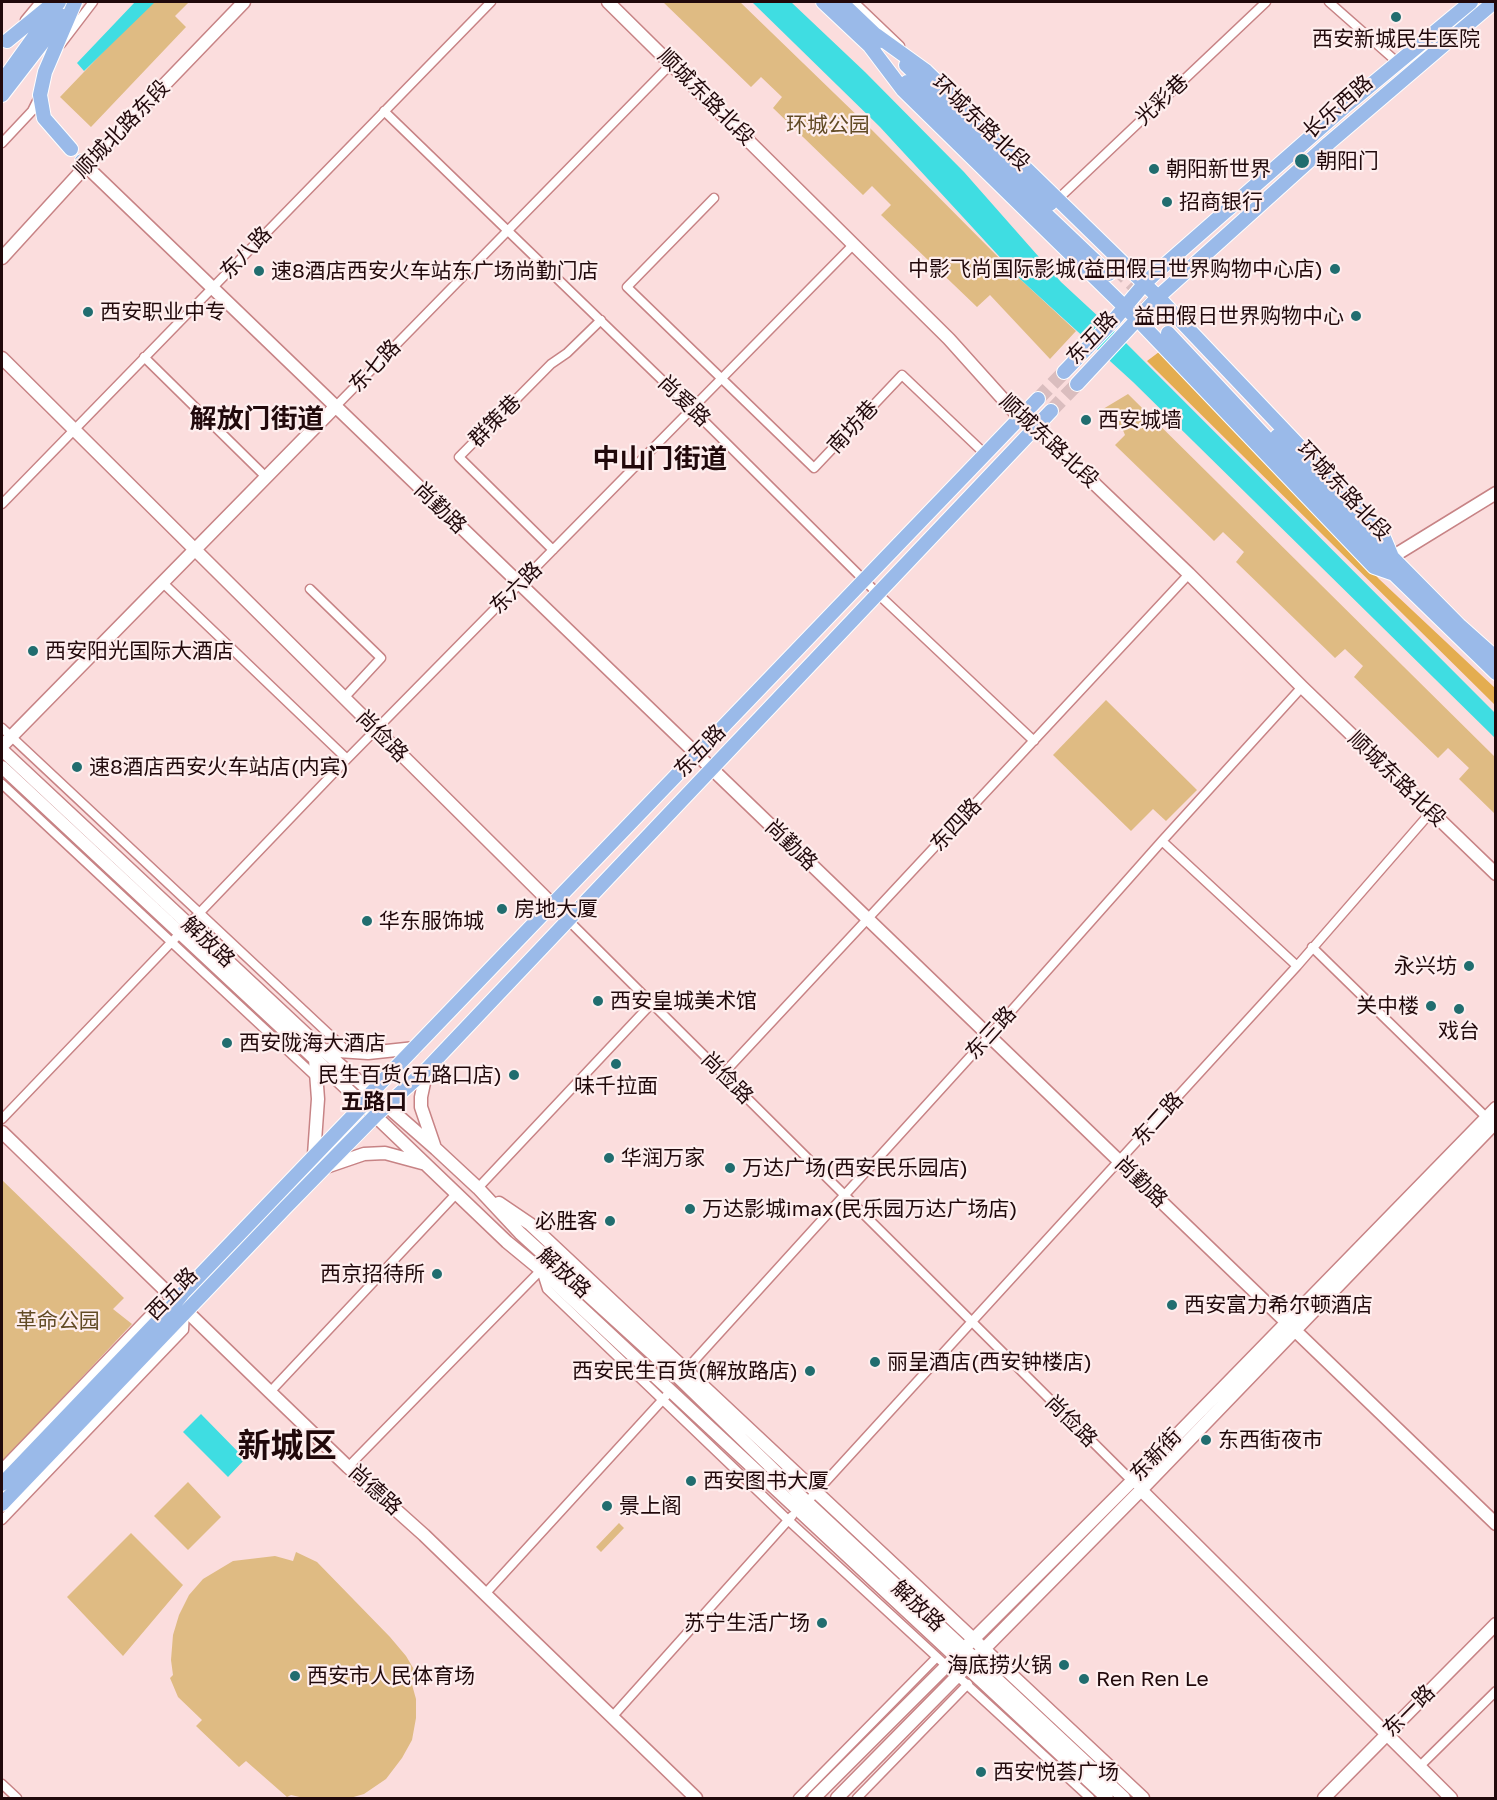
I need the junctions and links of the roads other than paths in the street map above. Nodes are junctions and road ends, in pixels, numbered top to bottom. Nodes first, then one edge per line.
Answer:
1 (40, 2) edge
2 (57, 2) edge
3 (75, 2) edge
4 (93, 2) edge
5 (244, 2) edge
6 (491, 2) edge
7 (608, 2) edge
8 (823, 2) edge
9 (841, 2) edge
10 (854, 2) edge
11 (1266, 2) edge
12 (1329, 2) edge
13 (1471, 2) edge
14 (1494, 2) edge
15 (872, 40) junction
16 (4, 44) edge
17 (51, 56) junction
18 (1397, 62) junction
19 (672, 63) junction
20 (926, 71) junction
21 (2, 81) edge
22 (40, 94) junction
23 (2, 95) edge
24 (384, 111) junction
25 (2, 143) edge
26 (71, 149) dead end
27 (84, 163) junction
28 (714, 198) dead end
29 (1058, 199) junction
30 (508, 231) junction
31 (853, 245) junction
32 (2, 258) edge
33 (1113, 271) tunnel mouth
34 (1145, 283) junction
35 (212, 288) junction
36 (1158, 297) junction
37 (1124, 308) junction
38 (601, 320) junction
39 (1138, 320) junction
40 (144, 357) junction
41 (2, 358) edge
42 (1064, 372) tunnel mouth
43 (721, 380) junction
44 (1077, 384) tunnel mouth
45 (1038, 399) tunnel mouth
46 (335, 407) junction
47 (692, 409) junction
48 (1051, 411) tunnel mouth
49 (1020, 418) junction
50 (1035, 427) junction
51 (74, 430) junction
52 (985, 454) junction
53 (266, 477) junction
54 (1496, 492) edge
55 (2, 504) edge
56 (195, 550) junction
57 (553, 550) junction
58 (1392, 557) junction
59 (1189, 574) junction
60 (1394, 574) junction
61 (864, 580) junction
62 (162, 582) junction
63 (520, 584) junction
64 (310, 589) dead end
65 (878, 594) junction
66 (1496, 658) edge
67 (1496, 673) edge
68 (1302, 687) junction
69 (344, 698) junction
70 (376, 730) junction
71 (6, 732) edge
72 (1034, 741) junction
73 (2, 748) edge
74 (697, 755) junction
75 (347, 759) junction
76 (2, 767) edge
77 (712, 770) junction
78 (2, 784) edge
79 (1431, 812) junction
80 (1162, 841) junction
81 (1496, 874) edge
82 (552, 905) junction
83 (199, 912) junction
84 (867, 919) junction
85 (568, 920) junction
86 (184, 928) junction
87 (170, 942) junction
88 (1312, 947) junction
89 (1297, 966) junction
90 (652, 1004) junction
91 (989, 1036) junction
92 (415, 1048) junction
93 (348, 1051) junction
94 (319, 1054) junction
95 (427, 1069) junction
96 (723, 1074) junction
97 (316, 1077) junction
98 (372, 1092) junction
99 (363, 1104) junction
100 (387, 1106) junction
101 (376, 1115) junction
102 (1492, 1116) edge
103 (2, 1119) edge
104 (2, 1132) edge
105 (436, 1149) junction
106 (314, 1155) junction
107 (1119, 1161) junction
108 (426, 1164) junction
109 (324, 1167) junction
110 (478, 1188) junction
111 (456, 1194) junction
112 (844, 1194) junction
113 (570, 1262) junction
114 (541, 1270) junction
115 (572, 1280) junction
116 (181, 1306) junction
117 (973, 1322) junction
118 (1290, 1326) junction
119 (682, 1374) junction
120 (270, 1392) junction
121 (667, 1395) junction
122 (348, 1467) junction
123 (2, 1468) edge
124 (1132, 1481) junction
125 (2, 1484) edge
126 (1141, 1490) junction
127 (2, 1504) edge
128 (802, 1506) junction
129 (2, 1520) edge
130 (1496, 1524) edge
131 (485, 1594) junction
132 (1496, 1624) edge
133 (960, 1653) junction
134 (937, 1657) junction
135 (970, 1667) junction
136 (1496, 1691) edge
137 (612, 1717) junction
138 (1386, 1734) junction
139 (1419, 1767) junction
140 (2, 1784) edge
141 (17, 1798) edge
142 (696, 1798) edge
143 (798, 1798) edge
144 (814, 1798) edge
145 (837, 1798) edge
146 (857, 1798) edge
147 (1090, 1798) edge
148 (1107, 1798) edge
149 (1124, 1798) edge
150 (1143, 1798) edge
151 (1324, 1798) edge
152 (1451, 1798) edge

1 - 16 street
2 - 16 main road
2 - 21 main road
3 - 17 main road
3 - 23 main road
4 - 17 street
5 - 27 street, 顺城北路东段
6 - 24 street, 东八路
7 - 19 street, 顺城东路北段
8 - 15 main road, 环城东路北段
9 - 15 main road, 环城东路北段
10 - 20 street
11 - 29 street, 光彩巷
12 - 18 street
13 - 18 main road, 长乐西路
14 - 36 main road, 长乐西路
15 - 20 main road
15 - 33 main road, 环城东路北段
15 - 37 main road
17 - 22 main road
18 - 34 main road, 长乐西路
19 - 30 street, 东七路
19 - 31 street, 顺城东路北段
20 - 29 main road
22 - 25 street
22 - 26 main road
24 - 30 street, 尚爱路
24 - 35 street, 东八路
27 - 32 street, 顺城北路东段
27 - 35 street, 尚勤路
28 - 43 street
29 - 34 main road
30 - 38 street, 尚爱路
30 - 46 street, 东七路
31 - 43 street, 东六路
31 - 49 street, 顺城东路北段
34 - 36 main road
34 - 37 main road, 长乐西路
35 - 40 street, 东八路
35 - 46 street, 尚勤路
36 - 39 main road, 长乐西路
36 - 58 main road
37 - 39 main road
37 - 42 main road, 东五路
38 - 47 street, 尚爱路
38 - 57 street, 群策巷
39 - 44 main road, 东五路
39 - 60 main road
40 - 51 street, 东八路
40 - 53 street
41 - 51 street, 尚俭路
43 - 47 street, 东六路
43 - 52 street, 南坊巷
45 - 49 main road, 东五路
46 - 53 street, 东七路
46 - 63 street, 尚勤路
47 - 57 street, 东六路
47 - 61 street, 尚爱路
48 - 50 main road, 东五路
49 - 50 street, 顺城东路北段
49 - 52 main road, 东五路
50 - 59 street, 顺城东路北段
50 - 65 main road, 东五路
51 - 55 street, 东八路
51 - 56 street, 尚俭路
52 - 61 main road, 东五路
53 - 56 street, 东七路
54 - 58 street
56 - 62 street, 东七路
56 - 69 street, 尚俭路
57 - 63 street, 东六路
58 - 60 main road, 环城东路北段
58 - 66 main road, 环城东路北段
59 - 68 street, 顺城东路北段
59 - 72 street, 东四路
60 - 67 main road, 环城东路北段
61 - 65 street, 尚爱路
61 - 74 main road, 东五路
62 - 71 street, 东七路
62 - 75 street
63 - 70 street, 东六路
63 - 74 street, 尚勤路
64 - 69 street
65 - 72 street, 尚爱路
65 - 77 main road, 东五路
68 - 79 street, 顺城东路北段
68 - 80 street, 东三路
69 - 70 street, 尚俭路
70 - 75 street, 东六路
70 - 82 street, 尚俭路
71 - 73 street, 东七路
71 - 83 street
72 - 84 street, 东四路
73 - 86 street, 解放路
74 - 77 street, 尚勤路
74 - 82 main road, 东五路
75 - 83 street, 东六路
76 - 86 street, 解放路
77 - 84 street, 尚勤路
77 - 85 main road, 东五路
78 - 87 street
79 - 81 street, 顺城东路北段
79 - 88 street, 东二路
80 - 89 street
80 - 91 street, 东三路
82 - 85 street, 尚俭路
82 - 92 main road, 东五路
83 - 86 street, 东六路
83 - 93 street
84 - 91 street, 尚勤路
84 - 96 street, 东四路
85 - 90 street, 尚俭路
85 - 95 main road, 东五路
86 - 87 street, 东六路
86 - 94 street, 解放路
87 - 97 street
87 - 103 street, 东六路
88 - 89 street, 东二路
88 - 102 street
89 - 107 street, 东二路
90 - 96 street, 尚俭路
90 - 110 street
91 - 107 street, 尚勤路
91 - 112 street, 东三路
92 - 93 street
92 - 98 main road, 东五路
93 - 94 street
94 - 97 street
94 - 98 street, 解放路
94 - 99 street, 解放路
95 - 100 main road, 东五路
95 - 105 street
96 - 112 street, 尚俭路
97 - 106 street
98 - 99 main road, 东五路
98 - 100 street, 解放路
99 - 101 street, 解放路
99 - 106 main road, 西五路
100 - 101 main road, 东五路
100 - 105 street, 解放路
101 - 108 street, 解放路
101 - 109 main road, 西五路
102 - 118 street, 东新街
104 - 116 street, 尚德路
105 - 110 street, 解放路
106 - 116 main road, 西五路
107 - 117 street, 东二路
107 - 118 street, 尚勤路
108 - 109 street
108 - 111 street, 解放路
109 - 116 main road, 西五路
110 - 113 street
110 - 115 street, 解放路
111 - 114 street, 解放路
111 - 120 street
112 - 117 street, 尚俭路
112 - 119 street, 东三路
113 - 115 street
113 - 119 street
114 - 121 street, 解放路
114 - 122 street
115 - 119 street, 解放路
116 - 120 street, 尚德路
116 - 123 street
116 - 125 main road, 西五路
116 - 127 main road, 西五路
116 - 129 street
117 - 124 street, 尚俭路
117 - 128 street, 东二路
118 - 124 street, 东新街
118 - 126 street, 东新街
118 - 130 street, 尚勤路
119 - 128 street, 解放路
120 - 122 street, 尚德路
121 - 128 street, 解放路
121 - 131 street
122 - 131 street, 尚德路
124 - 126 street, 尚俭路
124 - 133 street, 东新街
126 - 135 street, 东新街
126 - 138 street, 尚俭路
128 - 133 street, 解放路
128 - 133 street
128 - 134 street
128 - 137 street, 东二路
131 - 137 street, 尚德路
132 - 138 street, 东一路
133 - 134 street
133 - 135 street, 解放路
133 - 135 street
133 - 144 street, 东新街
134 - 143 street
135 - 145 street, 东新街
135 - 146 street
135 - 147 street
135 - 148 street, 解放路
135 - 149 street, 解放路
135 - 150 street
136 - 139 street
137 - 142 street, 尚德路
138 - 139 street, 尚俭路
138 - 151 street, 东一路
139 - 152 street, 尚俭路
140 - 141 street

